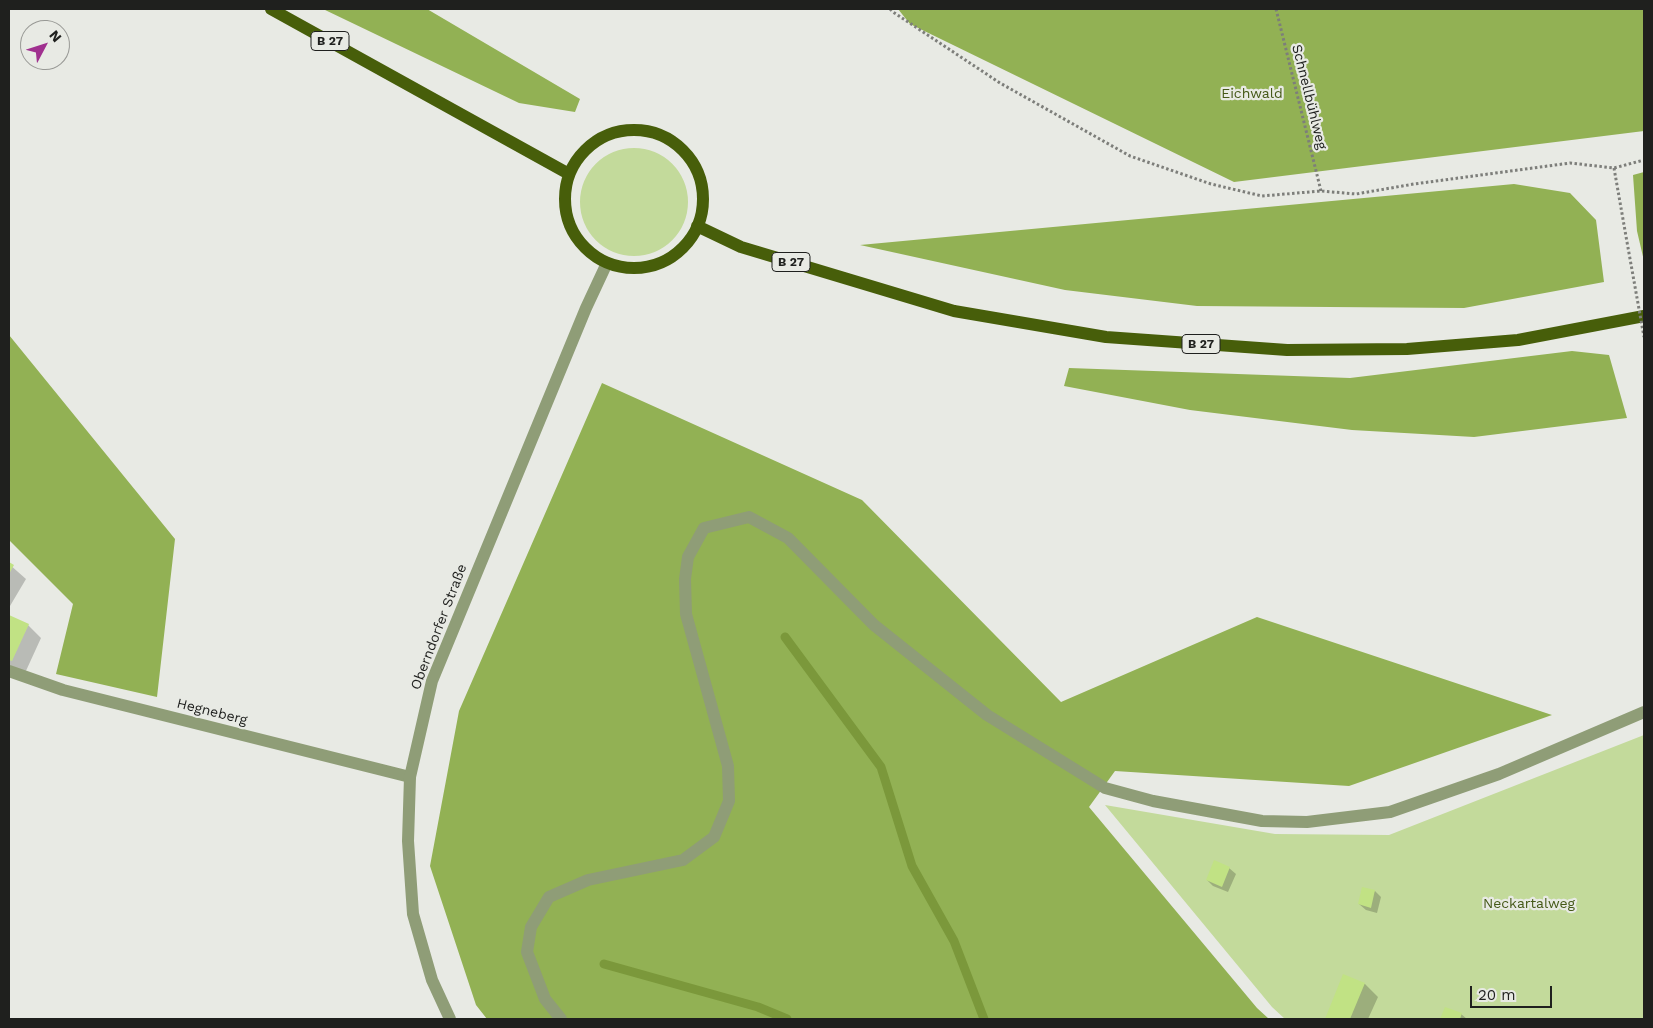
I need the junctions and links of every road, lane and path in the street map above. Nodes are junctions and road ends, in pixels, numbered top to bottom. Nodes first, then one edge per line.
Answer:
1 (272, 9) edge
2 (890, 9) edge
3 (1276, 9) edge
4 (1644, 160) edge
5 (1614, 168) junction
6 (569, 174) junction
7 (1321, 191) junction
8 (697, 226) junction
9 (608, 263) junction
10 (1644, 316) edge
11 (1644, 337) edge
12 (9, 671) edge
13 (1644, 712) edge
14 (410, 777) junction
15 (450, 1019) edge
16 (561, 1019) edge

1 - 6 main road, B 27
2 - 7 path
3 - 7 path, Schnellbühlweg
4 - 5 path
5 - 7 path
5 - 11 path, bridge
6 - 8 main road
6 - 9 main road
8 - 9 main road
8 - 10 main road, B 27
9 - 14 street, Oberndorfer Straße
12 - 14 street, Hegneberg
13 - 16 street
14 - 15 street, Oberndorfer Straße

